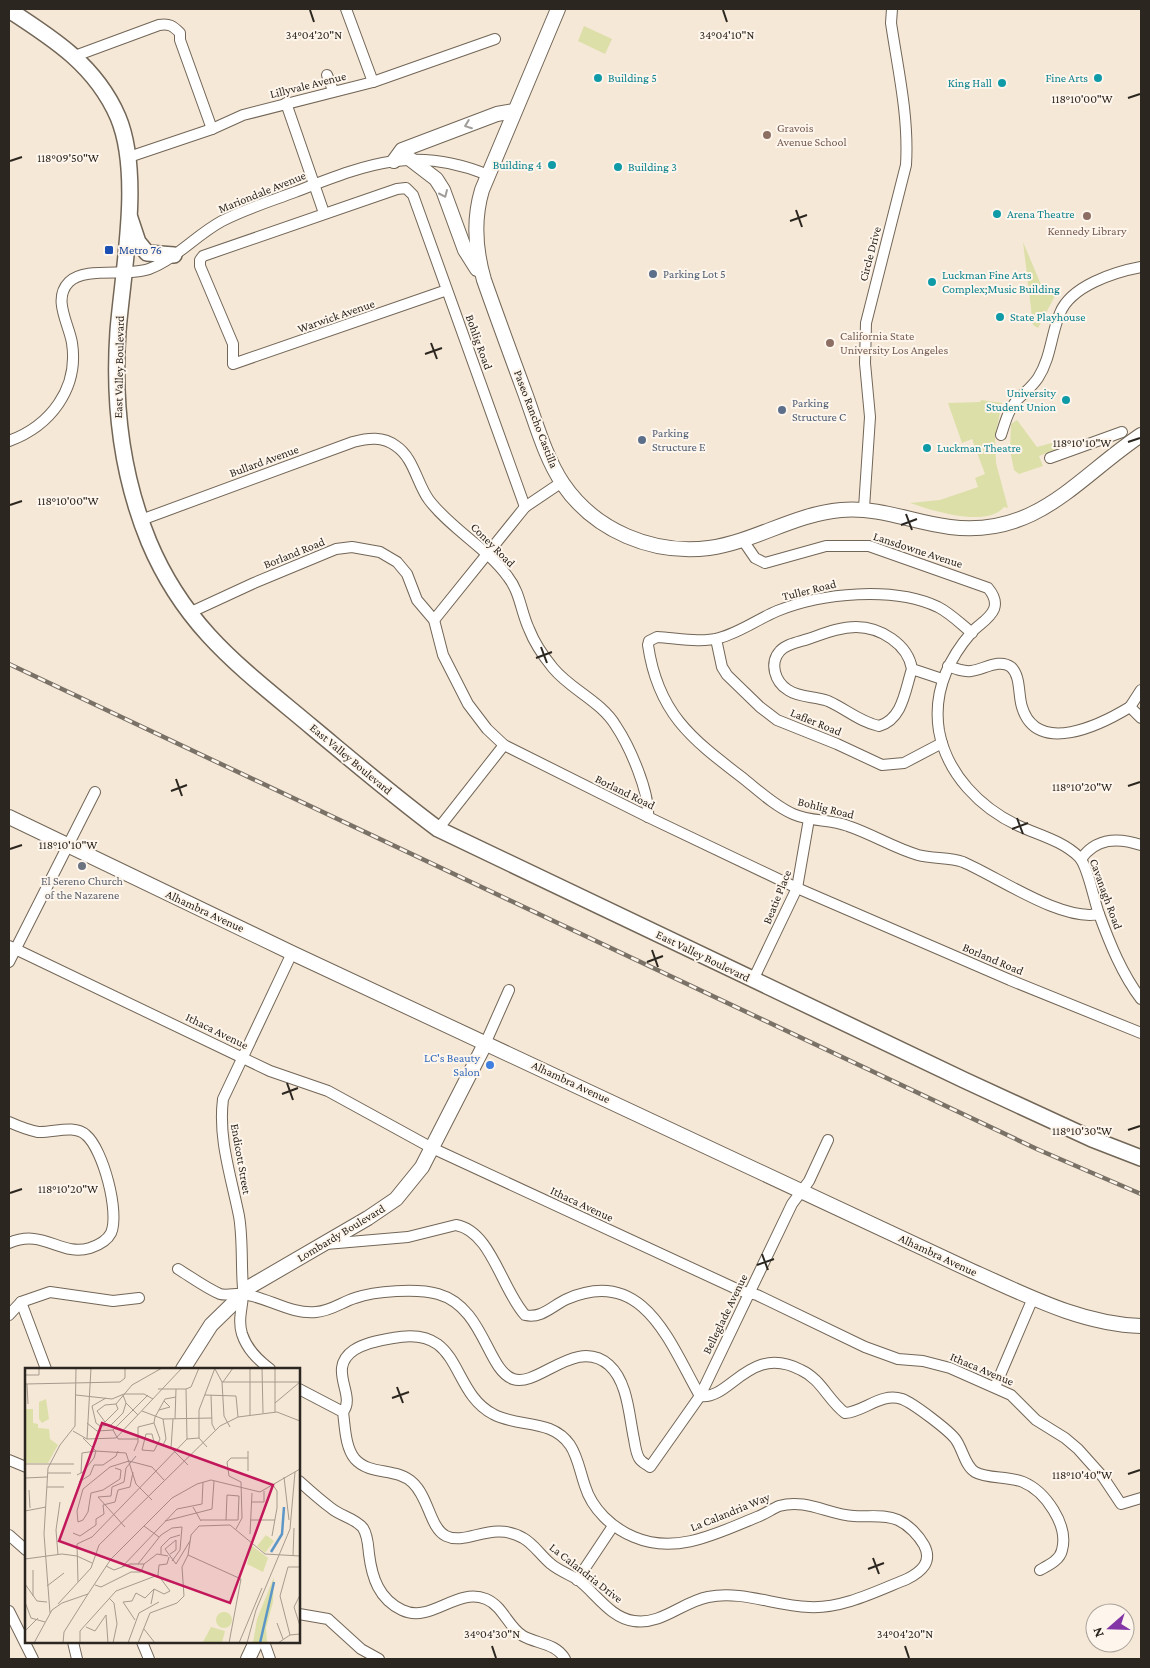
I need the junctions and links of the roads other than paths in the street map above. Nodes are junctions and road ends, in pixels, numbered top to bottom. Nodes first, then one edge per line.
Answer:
1 (346, 9) edge
2 (558, 9) edge
3 (892, 9) edge
4 (9, 10) edge
5 (494, 39) dead end
6 (75, 56) junction
7 (327, 75) dead end
8 (373, 82) junction
9 (334, 90) junction
10 (286, 103) junction
11 (514, 111) junction
12 (212, 129) junction
13 (129, 157) junction
14 (410, 160) junction
15 (394, 161) junction
16 (488, 175) junction
17 (314, 185) junction
18 (128, 212) junction
19 (324, 213) junction
20 (174, 255) junction
21 (1141, 267) edge
22 (124, 274) junction
23 (484, 280) junction
24 (447, 290) junction
25 (1122, 432) dead end
26 (1001, 435) dead end
27 (1141, 435) edge
28 (9, 441) edge
29 (397, 446) joint
30 (1050, 458) dead end
31 (562, 482) junction
32 (525, 506) junction
33 (864, 508) junction
34 (141, 520) junction
35 (742, 539) junction
36 (487, 555) junction
37 (189, 613) junction
38 (434, 620) junction
39 (972, 632) junction
40 (716, 639) junction
41 (649, 641) joint
42 (948, 666) junction
43 (912, 669) junction
44 (942, 679) junction
45 (1141, 690) edge
46 (1130, 707) junction
47 (1141, 718) edge
48 (942, 743) junction
49 (504, 745) junction
50 (95, 792) dead end
51 (9, 817) edge
52 (648, 817) junction
53 (809, 819) junction
54 (438, 828) junction
55 (1141, 844) edge
56 (68, 847) junction
57 (1081, 859) junction
58 (797, 888) junction
59 (1099, 914) junction
60 (12, 947) edge
61 (292, 953) junction
62 (9, 962) edge
63 (753, 980) junction
64 (509, 990) dead end
65 (1141, 999) edge
66 (1141, 1033) edge
67 (485, 1044) junction
68 (244, 1058) junction
69 (9, 1122) edge
70 (828, 1140) dead end
71 (432, 1148) junction
72 (1141, 1158) edge
73 (801, 1192) junction
74 (9, 1243) edge
75 (322, 1244) junction
76 (178, 1269) dead end
77 (749, 1293) junction
78 (243, 1294) junction
79 (139, 1298) dead end
80 (1033, 1298) junction
81 (21, 1302) junction
82 (9, 1315) edge
83 (1141, 1326) edge
84 (46, 1368) edge
85 (184, 1368) edge
86 (269, 1368) edge
87 (995, 1387) junction
88 (300, 1390) edge
89 (700, 1396) junction
90 (343, 1412) junction
91 (9, 1460) edge
92 (25, 1467) edge
93 (300, 1482) edge
94 (1141, 1498) edge
95 (613, 1526) junction
96 (9, 1535) edge
97 (25, 1549) edge
98 (927, 1563) joint
99 (1040, 1570) dead end
100 (577, 1580) junction
101 (9, 1611) edge
102 (300, 1614) edge
103 (73, 1643) edge
104 (142, 1643) edge
105 (256, 1643) edge
106 (264, 1643) edge
107 (33, 1659) edge
108 (77, 1659) edge
109 (149, 1659) edge
110 (248, 1659) edge
111 (270, 1659) edge
112 (379, 1659) edge
113 (565, 1659) edge

1 - 8 street
2 - 11 street, Paseo Rancho Castilla
3 - 33 street, Circle Drive
4 - 6 main road, East Valley Boulevard
5 - 8 street, Lillyvale Avenue
6 - 12 street
6 - 13 main road, East Valley Boulevard
7 - 9 street
8 - 9 street, Lillyvale Avenue
9 - 10 street, Lillyvale Avenue
10 - 12 street, Lillyvale Avenue
10 - 17 street
11 -> 15 street
11 - 16 street, Paseo Rancho Castilla
12 - 13 street, Lillyvale Avenue
13 - 18 main road, East Valley Boulevard
14 - 15 street, Mariondale Avenue
14 - 16 street, Mariondale Avenue
14 -> 23 street
15 - 17 street, Mariondale Avenue
16 - 23 street, Paseo Rancho Castilla
17 - 19 street
17 - 20 street, Mariondale Avenue
18 - 20 main road
18 - 22 main road, East Valley Boulevard
19 - 24 street, Bohlig Road
19 - 24 street, Warwick Avenue
20 - 22 street, Mariondale Avenue
21 - 26 street
22 - 28 street, Mariondale Avenue
22 - 34 main road, East Valley Boulevard
23 - 31 street, Paseo Rancho Castilla
24 - 32 street, Bohlig Road
25 - 30 street
27 - 33 street, Paseo Rancho Castilla
29 - 34 street, Bullard Avenue
29 - 36 street, Coney Road
31 - 32 street
31 - 35 street, Paseo Rancho Castilla
32 - 36 street
33 - 35 street, Paseo Rancho Castilla
34 - 37 main road, East Valley Boulevard
35 - 39 street, Lansdowne Avenue
36 - 38 street
36 - 52 street, Coney Road
37 - 38 street, Borland Road
37 - 54 main road, East Valley Boulevard
38 - 49 street, Borland Road
39 - 40 street, Tuller Road
39 - 42 street, Lansdowne Avenue
40 - 41 street, Tuller Road
40 - 48 street, Lafler Road
41 - 53 street, Bohlig Road
42 - 44 street, Lansdowne Avenue
42 - 46 street
43 - 43 street
43 - 44 street
44 - 48 street, Cavanagh Road
45 - 46 street
46 - 47 street
48 - 57 street, Cavanagh Road
49 - 52 street, Borland Road
49 - 54 street
50 - 56 street
51 - 56 street, Alhambra Avenue
52 - 58 street, Borland Road
53 - 58 street, Beatie Place
53 - 59 street, Bohlig Road
54 - 63 main road, East Valley Boulevard
55 - 57 street
56 - 60 street
56 - 61 street, Alhambra Avenue
57 - 59 street, Cavanagh Road
58 - 63 street, Beatie Place
58 - 66 street, Borland Road
59 - 65 street, Cavanagh Road
60 - 62 street
60 - 68 street, Ithaca Avenue
61 - 67 street, Alhambra Avenue
61 - 68 street, Endicott Street
63 - 72 main road, East Valley Boulevard
64 - 67 street, Lombardy Boulevard
67 - 71 street, Lombardy Boulevard
67 - 73 street, Alhambra Avenue
68 - 71 street, Ithaca Avenue
68 - 78 street, Endicott Street
69 - 74 street
70 - 73 street, Belleglade Avenue
71 - 75 street, Lombardy Boulevard
71 - 77 street, Ithaca Avenue
73 - 77 street, Belleglade Avenue
73 - 80 street, Alhambra Avenue
75 - 78 street, Lombardy Boulevard
75 - 89 street
76 - 78 street
77 - 87 street, Ithaca Avenue
77 - 89 street, Belleglade Avenue
78 - 85 street, Lombardy Boulevard
78 - 86 street
78 - 89 street, Belleglade Avenue
79 - 81 street
80 - 83 street, Alhambra Avenue
80 - 87 street
81 - 82 street
81 - 84 street
87 - 94 street, Ithaca Avenue
88 - 90 street
89 - 99 street
90 - 95 street, La Calandria Way
90 - 100 street, La Calandria Drive
91 - 92 street
93 - 113 street
95 - 98 street, La Calandria Way
95 - 100 street
96 - 97 street
98 - 100 street, La Calandria Drive
101 - 107 street
102 - 112 street
103 - 108 street
104 - 109 street
105 - 110 street
106 - 111 street

